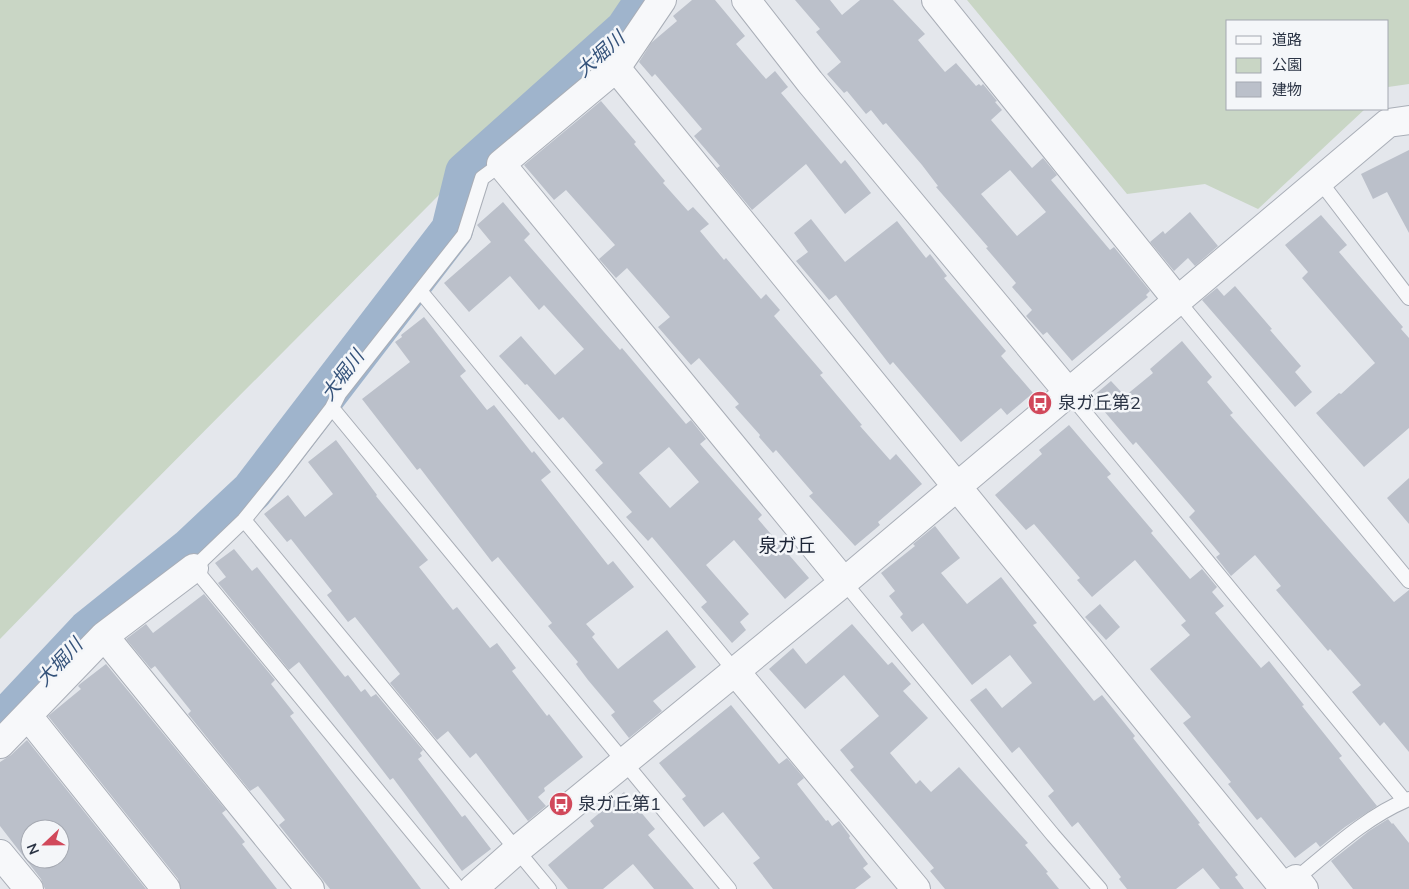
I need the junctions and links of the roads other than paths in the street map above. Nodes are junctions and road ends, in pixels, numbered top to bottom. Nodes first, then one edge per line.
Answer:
1 (662, 0) edge
2 (746, 0) edge
3 (936, 0) edge
4 (616, 68) junction
5 (1409, 120) edge
6 (501, 164) junction
7 (1319, 180) junction
8 (421, 292) junction
9 (1409, 298) edge
10 (1178, 301) junction
11 (1068, 392) junction
12 (332, 408) junction
13 (955, 487) junction
14 (244, 520) junction
15 (194, 568) junction
16 (1409, 581) edge
17 (844, 582) junction
18 (104, 636) junction
19 (735, 671) junction
20 (28, 716) junction
21 (0, 744) edge
22 (626, 762) junction
23 (1407, 799) edge
24 (517, 850) junction
25 (0, 854) edge
26 (1291, 886) edge
27 (29, 889) edge
28 (166, 889) edge
29 (310, 889) edge
30 (459, 889) edge
31 (473, 889) edge
32 (549, 889) edge
33 (729, 889) edge
34 (916, 889) edge
35 (1100, 889) edge

1 - 4 street
2 - 11 street
3 - 10 street
4 - 6 street
4 - 13 street
5 - 7 street
6 - 8 lane
6 - 17 street
7 - 9 lane
7 - 10 street
8 - 12 lane
8 - 19 lane
10 - 11 street
10 - 16 lane
11 - 13 street
11 - 23 lane
12 - 14 lane
12 - 22 lane
13 - 17 street
13 - 26 street
14 - 15 lane
14 - 24 lane
15 - 18 street
15 - 30 lane
17 - 19 street
17 - 35 lane
18 - 20 street
18 - 29 street
19 - 22 street
19 - 34 street
20 - 21 street
20 - 28 street
22 - 24 street
22 - 33 lane
23 - 26 lane
24 - 31 street
24 - 32 lane
25 - 27 street

